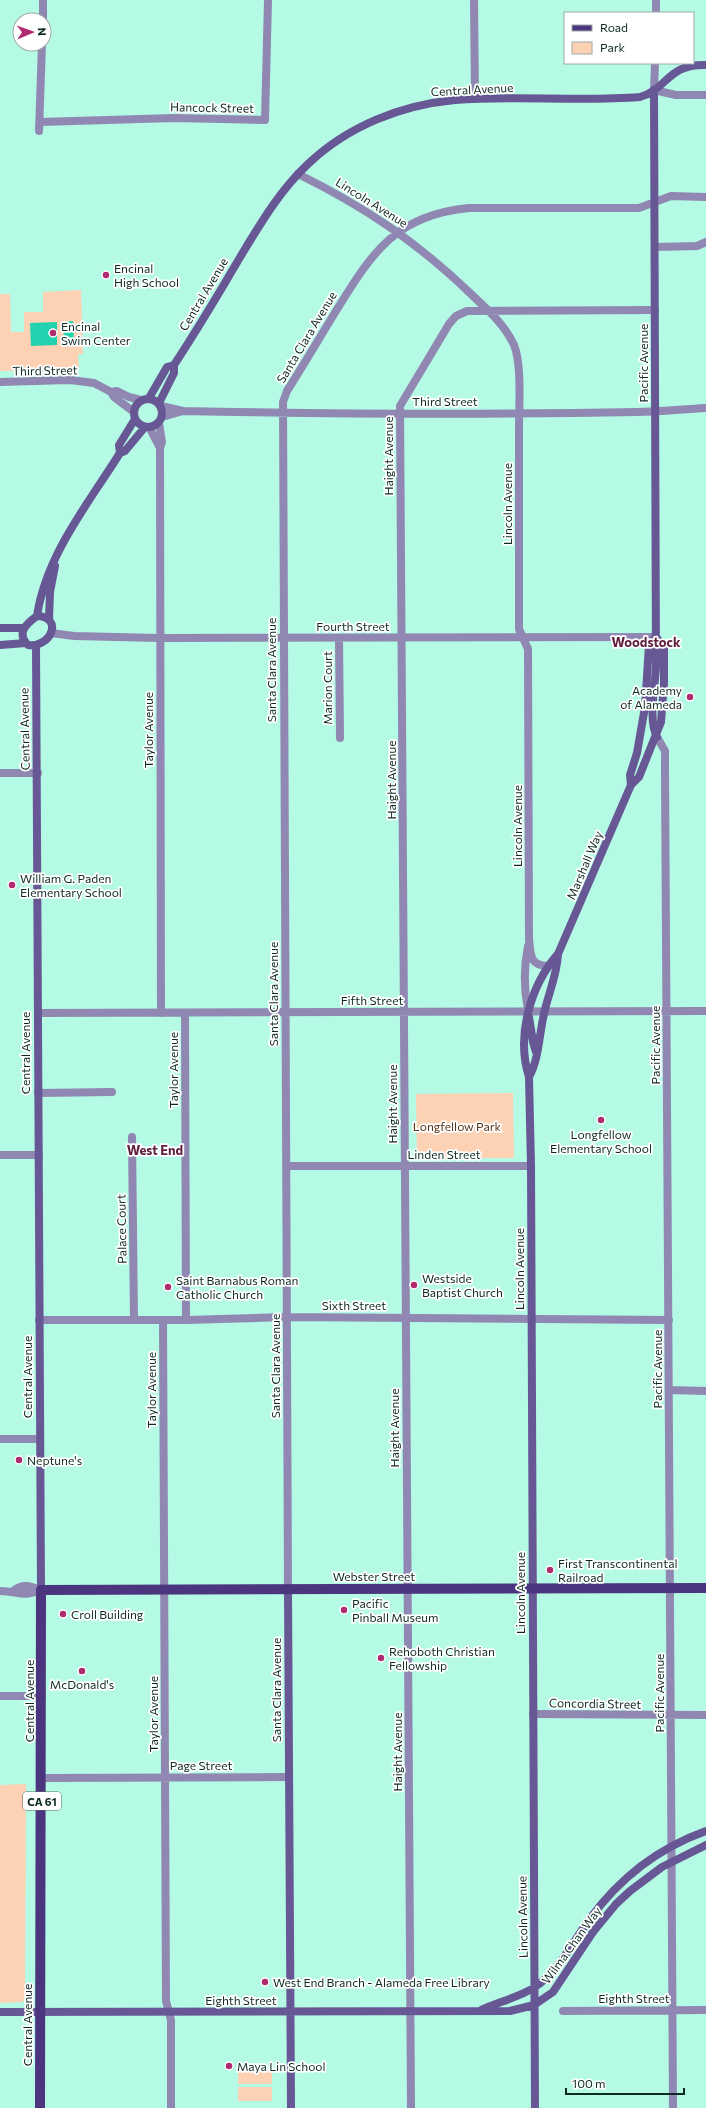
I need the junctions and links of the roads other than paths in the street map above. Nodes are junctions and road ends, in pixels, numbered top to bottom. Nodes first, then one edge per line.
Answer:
1 (44, 0) edge
2 (268, 0) edge
3 (474, 0) edge
4 (656, 0) edge
5 (43, 12) edge
6 (656, 12) edge
7 (42, 52) edge
8 (655, 64) edge
9 (706, 65) edge
10 (654, 90) junction
11 (706, 95) edge
12 (475, 99) junction
13 (40, 122) junction
14 (39, 131) dead end
15 (298, 174) junction
16 (706, 197) edge
17 (655, 202) junction
18 (398, 232) junction
19 (706, 242) edge
20 (656, 247) junction
21 (655, 310) junction
22 (488, 311) junction
23 (174, 365) junction
24 (0, 382) edge
25 (111, 392) junction
26 (145, 399) junction
27 (160, 404) junction
28 (706, 408) edge
29 (184, 411) junction
30 (654, 411) junction
31 (281, 413) junction
32 (400, 413) junction
33 (518, 413) junction
34 (135, 416) junction
35 (161, 420) junction
36 (147, 427) junction
37 (160, 448) junction
38 (120, 453) junction
39 (56, 561) junction
40 (37, 616) junction
41 (49, 619) junction
42 (0, 628) edge
43 (24, 628) junction
44 (51, 633) junction
45 (656, 637) junction
46 (159, 638) junction
47 (282, 638) junction
48 (339, 638) junction
49 (402, 638) junction
50 (524, 638) junction
51 (26, 643) junction
52 (0, 645) edge
53 (36, 646) junction
54 (642, 730) joint
55 (656, 737) junction
56 (340, 738) dead end
57 (0, 773) edge
58 (38, 773) junction
59 (631, 785) junction
60 (529, 939) junction
61 (558, 954) junction
62 (548, 966) junction
63 (528, 1010) junction
64 (545, 1010) junction
65 (666, 1011) junction
66 (706, 1011) edge
67 (285, 1012) junction
68 (404, 1012) junction
69 (38, 1013) junction
70 (161, 1013) junction
71 (185, 1013) junction
72 (537, 1054) junction
73 (529, 1077) junction
74 (112, 1092) dead end
75 (38, 1093) junction
76 (132, 1137) dead end
77 (0, 1155) edge
78 (39, 1155) junction
79 (286, 1166) junction
80 (405, 1166) junction
81 (531, 1166) junction
82 (286, 1317) junction
83 (405, 1317) junction
84 (531, 1319) junction
85 (39, 1320) junction
86 (134, 1320) junction
87 (163, 1320) junction
88 (186, 1320) junction
89 (669, 1320) junction
90 (669, 1390) junction
91 (706, 1391) edge
92 (0, 1439) edge
93 (40, 1439) junction
94 (533, 1588) junction
95 (671, 1588) junction
96 (706, 1588) edge
97 (407, 1589) junction
98 (41, 1590) junction
99 (165, 1590) junction
100 (288, 1590) junction
101 (0, 1591) edge
102 (0, 1696) edge
103 (42, 1696) junction
104 (533, 1714) junction
105 (671, 1716) junction
106 (706, 1716) edge
107 (289, 1777) junction
108 (42, 1778) junction
109 (165, 1778) junction
110 (706, 1831) edge
111 (706, 1845) edge
112 (672, 1847) junction
113 (672, 1861) junction
114 (534, 1987) junction
115 (534, 2005) junction
116 (410, 2010) junction
117 (482, 2010) junction
118 (673, 2010) junction
119 (706, 2010) edge
120 (290, 2011) junction
121 (563, 2011) dead end
122 (0, 2012) edge
123 (41, 2012) junction
124 (169, 2012) junction
125 (40, 2108) edge
126 (171, 2108) edge
127 (290, 2108) edge
128 (411, 2108) edge
129 (535, 2108) edge
130 (673, 2108) edge

1 - 5 street
2 - 13 street, Hancock Street
3 - 12 street
4 - 6 street
7 - 13 street
8 - 10 street
9 - 10 street
10 - 11 street
10 - 12 street, Central Avenue
10 - 17 street, Pacific Avenue
12 - 15 street, Central Avenue
13 - 14 street
15 - 18 street, Lincoln Avenue
15 - 23 street, Central Avenue
16 - 17 street, Santa Clara Avenue
17 - 18 street, Santa Clara Avenue
17 - 20 street, Pacific Avenue
18 - 22 street, Lincoln Avenue
18 - 31 street, Santa Clara Avenue
19 - 20 street
20 - 21 street, Pacific Avenue
21 - 22 street, Haight Avenue
21 - 30 street, Pacific Avenue
22 - 32 street, Haight Avenue
22 - 33 street, Lincoln Avenue
23 - 26 street, Central Avenue
23 - 27 street, Central Avenue
24 - 25 street, Third Street
25 - 26 street, Third Street
25 - 34 street, Third Street
26 - 27 street
26 - 34 street
27 - 29 street, Third Street
27 - 35 street
28 - 30 street, Third Street
29 - 31 street, Third Street
29 - 35 street, Third Street
30 - 33 street, Third Street
30 - 45 street, Pacific Avenue
31 - 32 street, Third Street
31 - 47 street, Santa Clara Avenue
32 - 33 street, Third Street
32 - 49 street, Haight Avenue
33 - 50 street, Lincoln Avenue
34 - 36 street
34 - 38 street
35 - 36 street
35 - 37 street, Taylor Avenue
36 - 37 street, Taylor Avenue
36 - 38 street
37 - 46 street, Taylor Avenue
38 - 39 street
39 - 40 street
39 - 41 street
40 - 41 street
40 - 43 street
41 - 44 street
42 - 43 street
43 - 51 street
44 - 46 street, Fourth Street
44 - 53 street
45 - 50 street, Fourth Street
45 - 54 street, Pacific Avenue
45 - 55 street
46 - 47 street, Fourth Street
46 - 70 street, Taylor Avenue
47 - 48 street, Fourth Street
47 - 67 street, Santa Clara Avenue
48 - 49 street, Fourth Street
48 - 56 street, Marion Court
49 - 50 street, Fourth Street
49 - 68 street, Haight Avenue
50 - 60 street, Lincoln Avenue
51 - 52 street
51 - 53 street
53 - 58 street, Central Avenue
54 - 59 street, Marshall Way
55 - 59 street, Marshall Way
55 - 65 street, Pacific Avenue
57 - 58 street
58 - 69 street, Central Avenue
59 - 61 street, Marshall Way
60 - 62 street, Lincoln Avenue
60 - 63 street, Lincoln Avenue
61 - 62 street, Marshall Way
61 - 64 street, Marshall Way
62 - 63 street, Marshall Way
63 - 64 street, Fifth Street
63 - 68 street, Fifth Street
63 - 72 street
63 - 73 street, Lincoln Avenue
64 - 65 street, Fifth Street
64 - 72 street, Lincoln Avenue
65 - 66 street, Fifth Street
65 - 89 street, Pacific Avenue
67 - 68 street, Fifth Street
67 - 71 street, Fifth Street
67 - 79 street, Santa Clara Avenue
68 - 80 street, Haight Avenue
69 - 70 street, Fifth Street
69 - 75 street, Central Avenue
70 - 71 street, Fifth Street
71 - 88 street, Taylor Avenue
72 - 73 street, Lincoln Avenue
73 - 81 street, Lincoln Avenue
74 - 75 street
75 - 78 street, Central Avenue
76 - 86 street, Palace Court
77 - 78 street
78 - 85 street, Central Avenue
79 - 80 street, Linden Street
79 - 82 street, Santa Clara Avenue
80 - 81 street, Linden Street
80 - 83 street, Haight Avenue
81 - 84 street, Lincoln Avenue
82 - 83 street, Sixth Street
82 - 88 street, Sixth Street
82 - 100 street, Santa Clara Avenue
83 - 84 street, Sixth Street
83 - 97 street, Haight Avenue
84 - 89 street, Sixth Street
84 - 94 street, Lincoln Avenue
85 - 86 street, Sixth Street
85 - 93 street, Central Avenue
86 - 87 street, Sixth Street
87 - 88 street, Sixth Street
87 - 99 street, Taylor Avenue
89 - 90 street, Pacific Avenue
90 - 91 street
90 - 95 street, Pacific Avenue
92 - 93 street
93 - 98 street, Central Avenue
94 - 95 main road, Webster Street
94 - 97 main road, Webster Street
94 - 104 street, Lincoln Avenue
95 - 96 main road, Webster Street
95 - 105 street, Pacific Avenue
97 - 100 main road, Webster Street
97 - 116 street, Haight Avenue
98 - 99 main road, Webster Street
98 - 101 street, Webster Street
98 - 103 main road, Central Avenue / CA 61
99 - 100 main road, Webster Street
99 - 109 street, Taylor Avenue
100 - 107 street, Santa Clara Avenue
102 - 103 street
103 - 108 main road, Central Avenue / CA 61
104 - 105 street, Concordia Street
104 - 114 street, Lincoln Avenue
105 - 106 street, Concordia Street
105 - 112 street, Pacific Avenue
107 - 109 street, Page Street
107 - 120 street, Santa Clara Avenue
108 - 109 street, Page Street
108 - 123 main road, Central Avenue / CA 61
109 - 124 street, Taylor Avenue
110 - 112 street, Wilma Chan Way
111 - 113 street, Wilma Chan Way
112 - 113 street, Pacific Avenue
112 - 114 street, Wilma Chan Way
113 - 115 street, Wilma Chan Way
113 - 118 street, Pacific Avenue
114 - 115 street, Lincoln Avenue
114 - 117 street, Eighth Street
115 - 117 street, Eighth Street
115 - 129 street, Lincoln Avenue
116 - 117 street, Eighth Street
116 - 120 street, Eighth Street
116 - 128 street, Haight Avenue
118 - 119 street, Eighth Street
118 - 121 street, Eighth Street
118 - 130 street, Pacific Avenue
120 - 124 street, Eighth Street
120 - 127 street, Santa Clara Avenue
122 - 123 street, Eighth Street
123 - 124 street, Eighth Street
123 - 125 main road, Central Avenue / CA 61
124 - 126 street, Taylor Avenue

